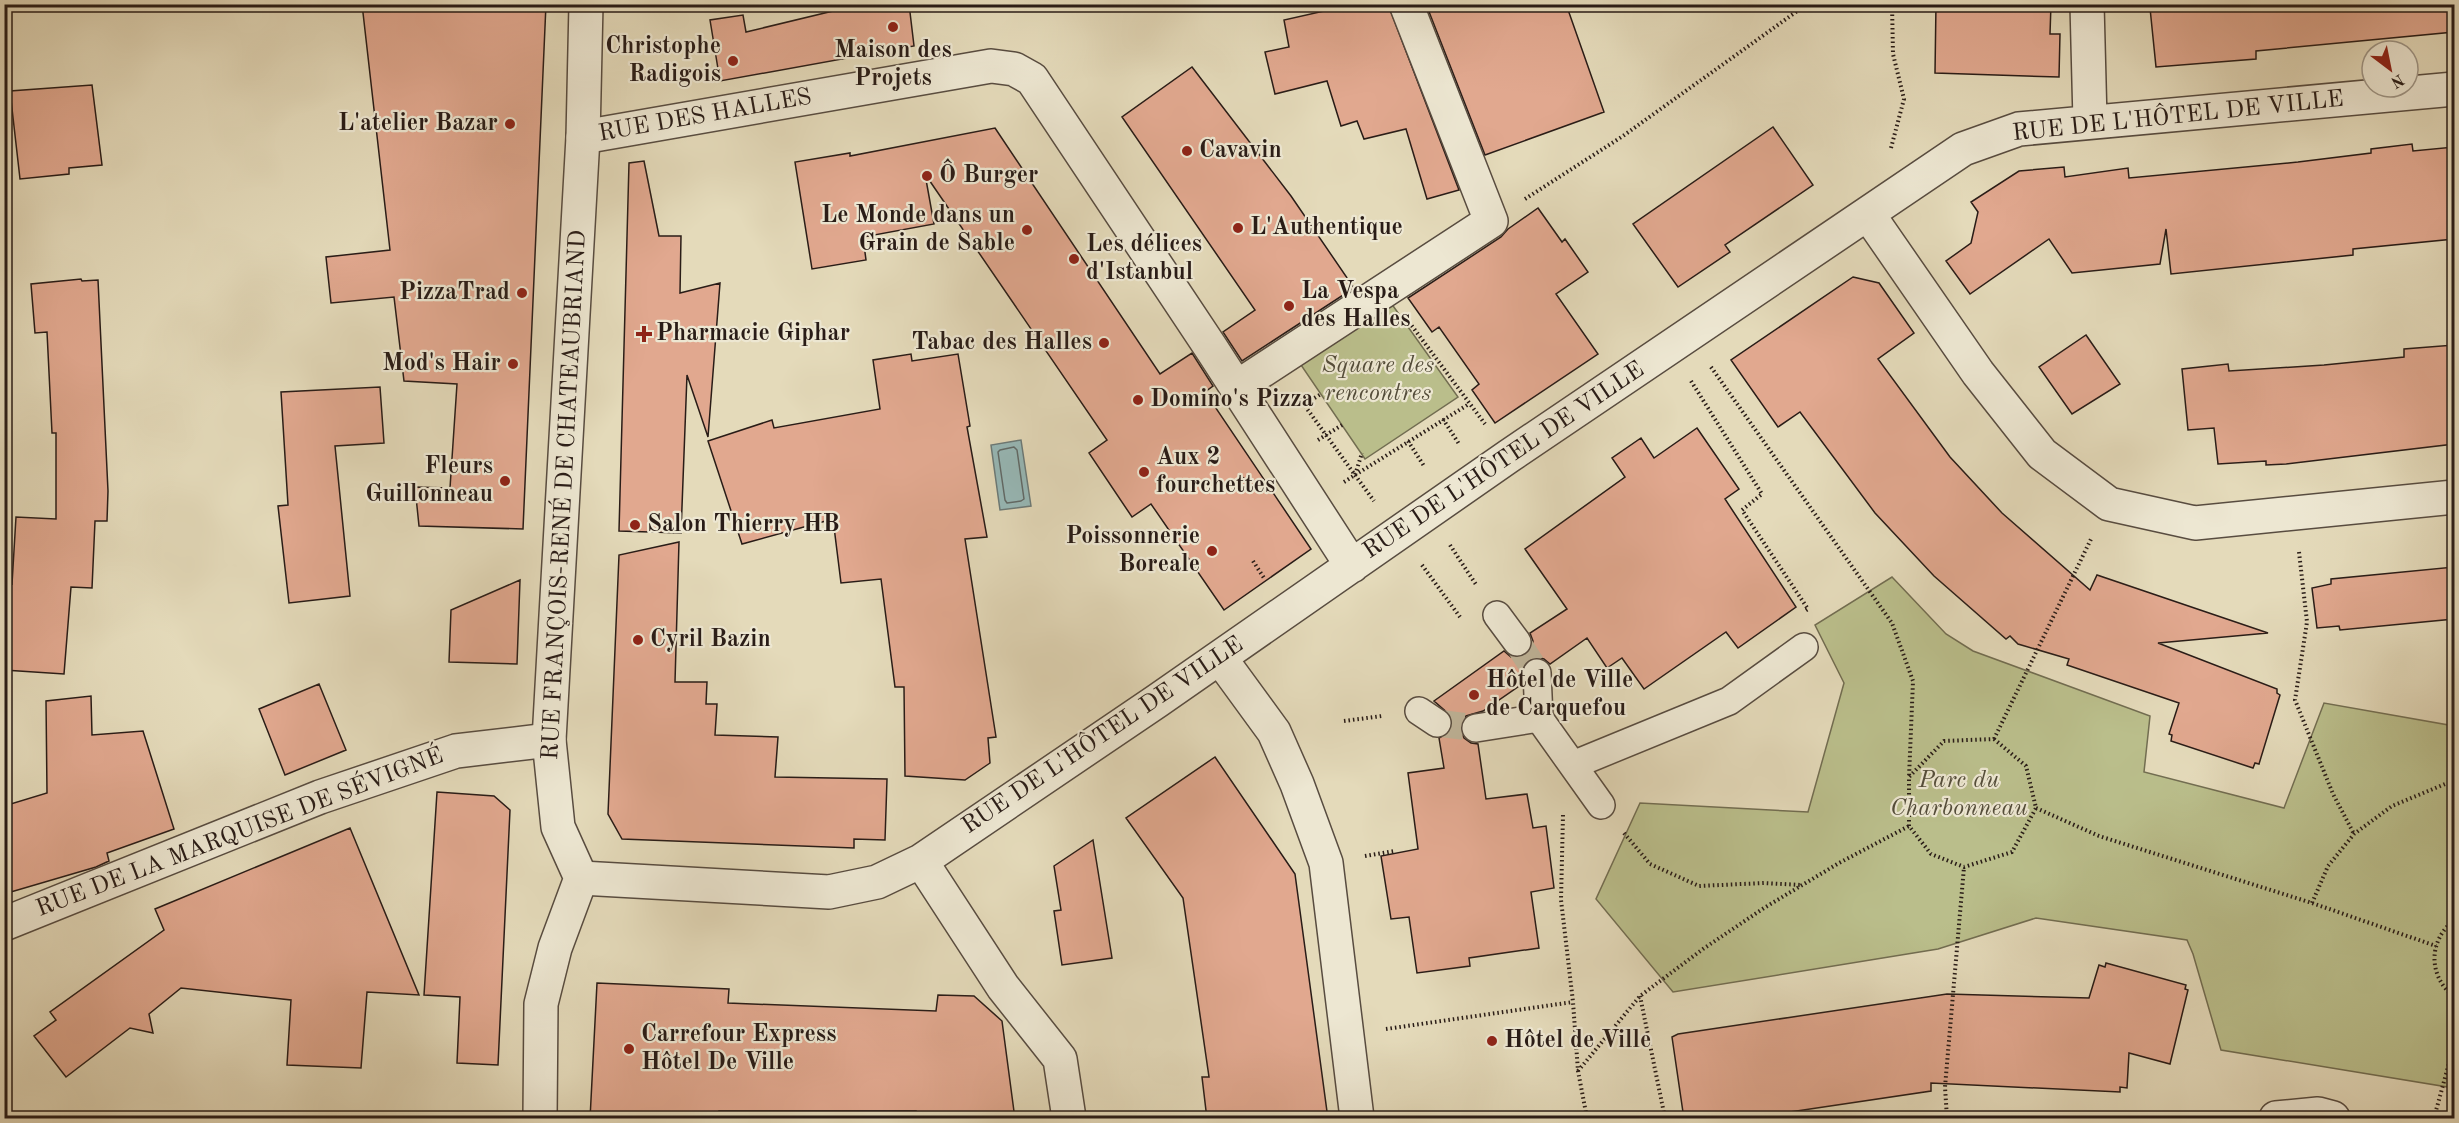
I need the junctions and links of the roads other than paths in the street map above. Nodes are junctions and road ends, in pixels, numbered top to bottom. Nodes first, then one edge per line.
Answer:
1 (586, 4) edge
2 (1406, 4) edge
3 (2087, 4) edge
4 (2454, 89) edge
5 (2090, 121) junction
6 (583, 138) junction
7 (1868, 214) junction
8 (1237, 387) junction
9 (2454, 497) edge
10 (1352, 566) junction
11 (1497, 615) road end
12 (1517, 642) tunnel mouth
13 (1804, 647) road end
14 (1220, 658) junction
15 (1537, 673) tunnel mouth
16 (1539, 718) junction
17 (1476, 728) tunnel mouth
18 (549, 740) junction
19 (1573, 765) junction
20 (1601, 805) road end
21 (921, 861) junction
22 (581, 878) junction
23 (4, 924) edge
24 (540, 1119) edge
25 (1069, 1119) edge
26 (1357, 1119) edge
27 (2276, 1119) edge
28 (2333, 1119) edge

1 - 6 street, RUE FRANÇOIS-RENÉ DE CHATEAUBRIAND
2 - 8 street
3 - 5 street
4 - 5 street, RUE DE L'HÔTEL DE VILLE
5 - 7 street, RUE DE L'HÔTEL DE VILLE
6 - 8 street, RUE DES HALLES
6 - 18 street, RUE FRANÇOIS-RENÉ DE CHATEAUBRIAND
7 - 9 street
7 - 10 street, RUE DE L'HÔTEL DE VILLE
8 - 10 street, RUE DES HALLES
10 - 14 street, RUE DE L'HÔTEL DE VILLE
11 - 12 street
13 - 19 street
14 - 21 street, RUE DE L'HÔTEL DE VILLE
14 - 26 street
15 - 16 street
16 - 17 street
16 - 19 street
18 - 22 street, RUE FRANÇOIS-RENÉ DE CHATEAUBRIAND
18 - 23 street, RUE DE LA MARQUISE DE SÉVIGNÉ
19 - 20 street
21 - 22 street, RUE DE L'HÔTEL DE VILLE
21 - 25 street
22 - 24 street
27 - 28 street

